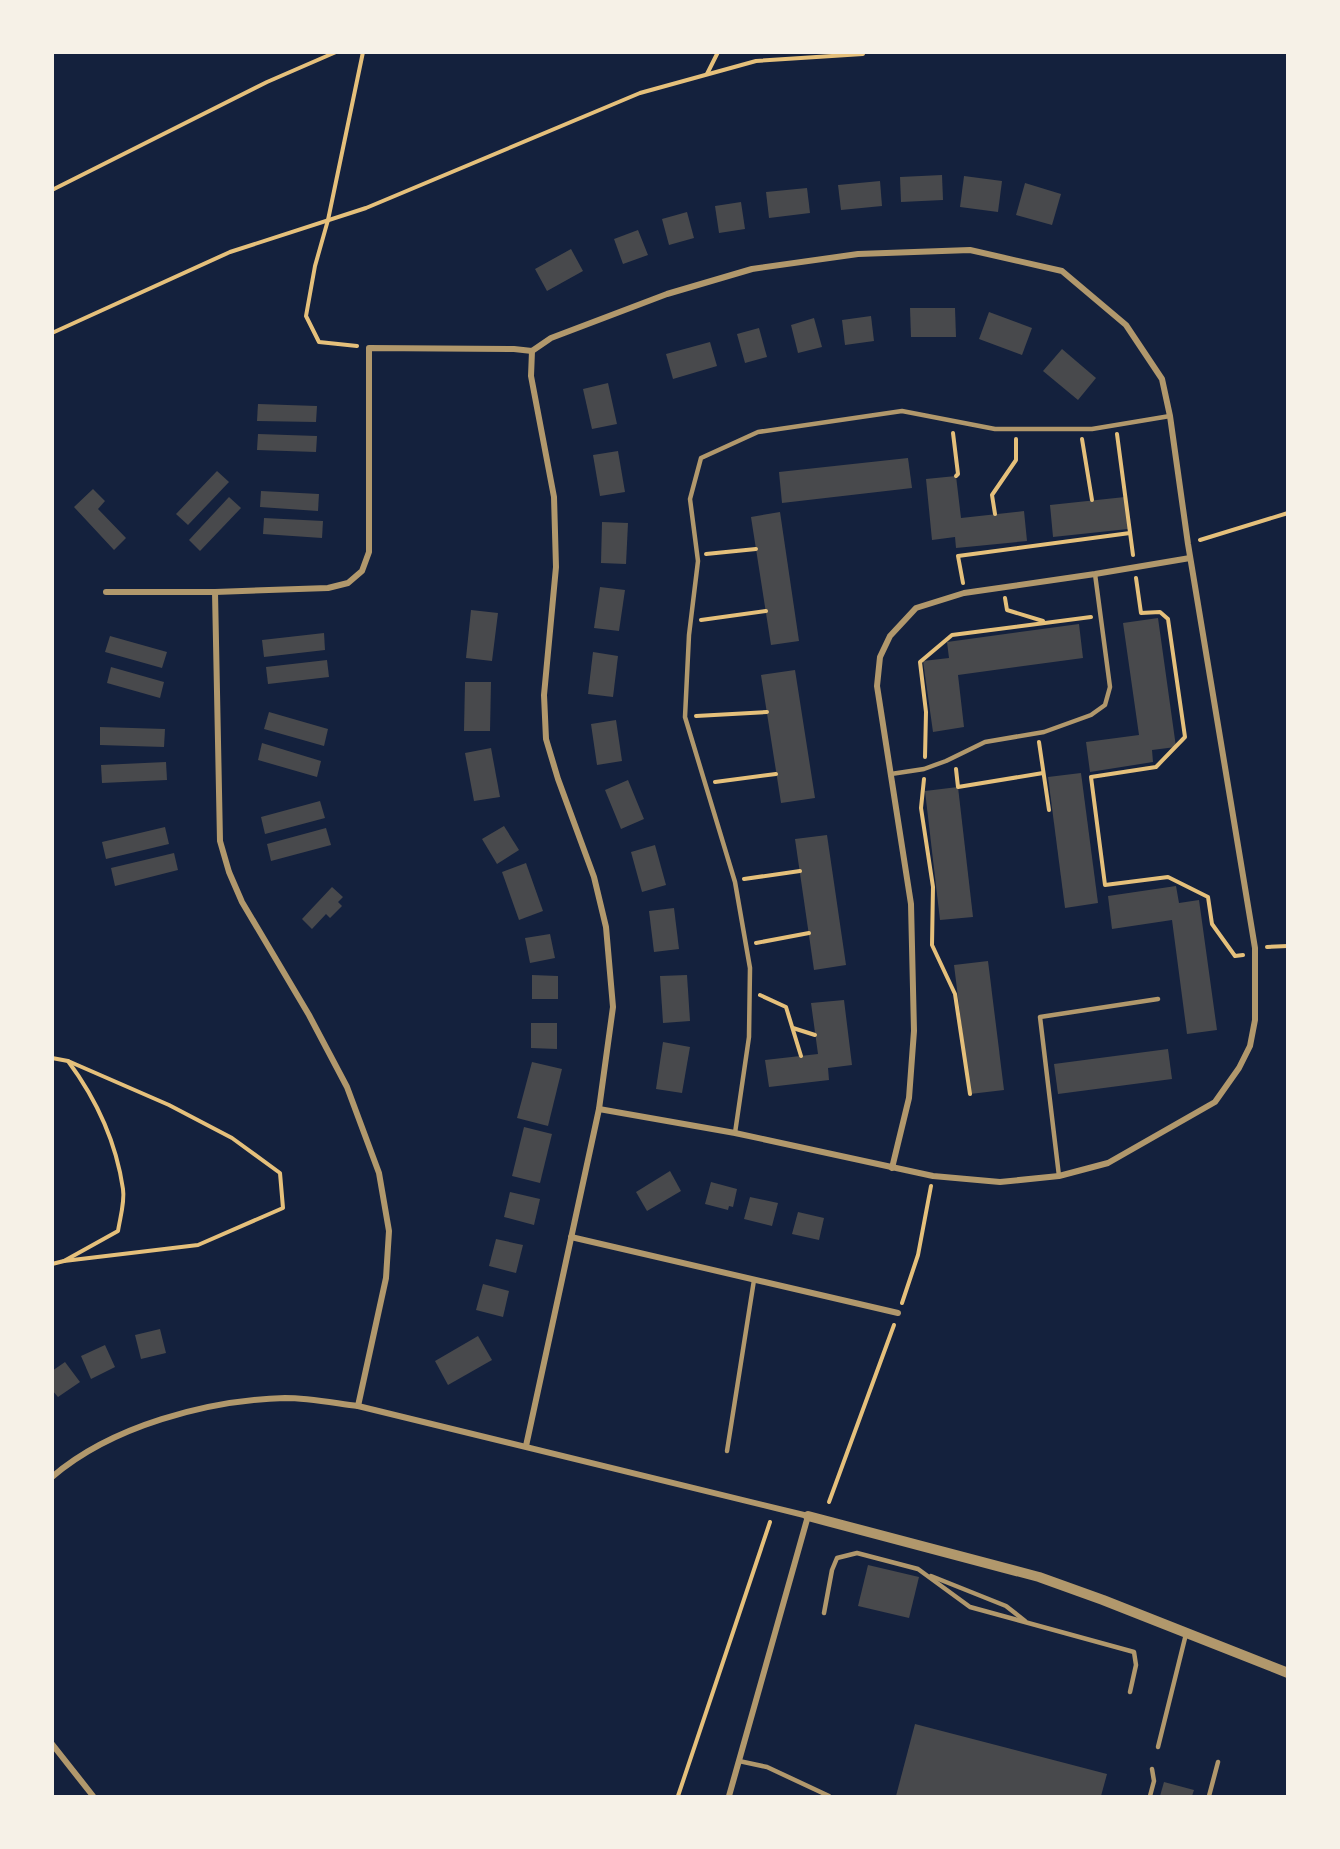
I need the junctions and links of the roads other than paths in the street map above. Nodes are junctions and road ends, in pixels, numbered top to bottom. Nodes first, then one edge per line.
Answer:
1 (532, 351) junction
2 (1170, 416) junction
3 (1190, 558) junction
4 (1095, 574) junction
5 (106, 592) dead end
6 (215, 592) junction
7 (891, 774) junction
8 (1158, 999) dead end
9 (599, 1109) junction
10 (735, 1133) junction
11 (892, 1168) junction
12 (1059, 1176) junction
13 (571, 1237) junction
14 (754, 1280) junction
15 (898, 1313) road end
16 (358, 1406) junction
17 (525, 1446) junction
18 (727, 1451) dead end
19 (52, 1477) edge
20 (808, 1516) junction
21 (924, 1574) junction
22 (824, 1613) dead end
23 (1027, 1623) junction
24 (1186, 1634) junction
25 (1287, 1673) edge
26 (1130, 1692) dead end
27 (52, 1744) edge
28 (1158, 1747) dead end
29 (740, 1761) junction
30 (1218, 1762) dead end
31 (1152, 1769) dead end
32 (93, 1797) edge
33 (729, 1797) edge
34 (829, 1797) edge
35 (1150, 1797) edge
36 (1209, 1797) edge

1 - 2 street
1 - 6 street
1 - 9 street
2 - 3 street
2 - 10 lane
3 - 4 street
3 - 12 street
4 - 7 lane
4 - 7 street
5 - 6 street
6 - 16 street
7 - 11 street
8 - 12 lane
9 - 10 street
9 - 13 street
10 - 11 street
11 - 12 street
13 - 14 street
13 - 17 street
14 - 15 street
14 - 18 lane
16 - 17 street
16 - 19 street
17 - 20 street
20 - 24 street
20 - 29 street
21 - 22 lane
21 - 23 lane
21 - 23 lane
23 - 26 lane
24 - 25 street
24 - 28 lane
27 - 32 street
29 - 33 street
29 - 34 lane
30 - 36 lane
31 - 35 lane

